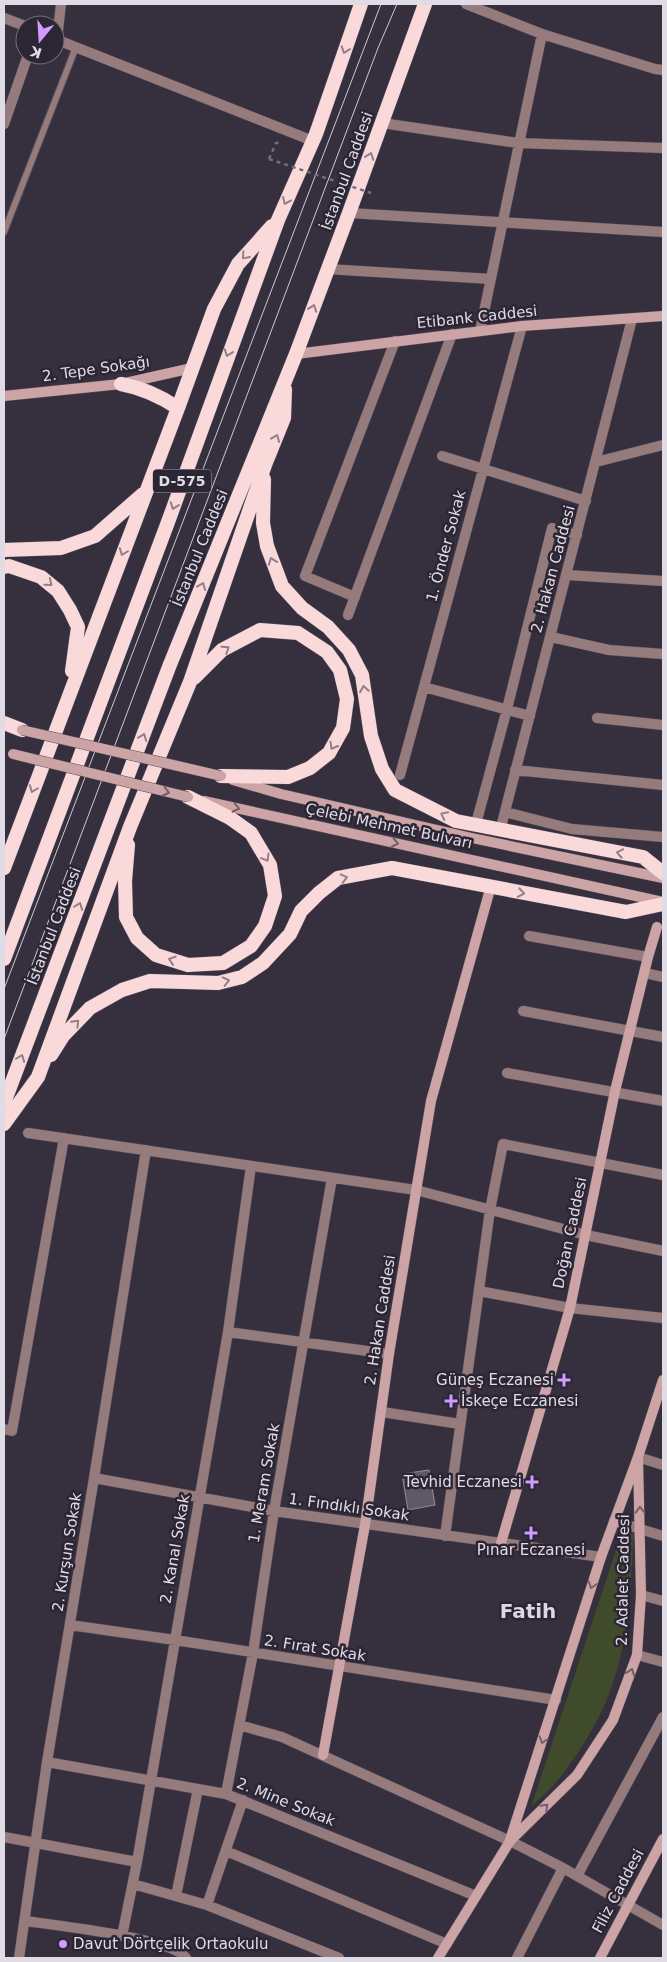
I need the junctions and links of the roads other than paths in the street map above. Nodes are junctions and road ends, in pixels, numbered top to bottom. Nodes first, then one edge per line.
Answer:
1 (361, 4) edge
2 (425, 4) edge
3 (466, 4) edge
4 (542, 34) junction
5 (65, 43) edge
6 (76, 47) junction
7 (25, 65) edge
8 (663, 70) edge
9 (382, 123) junction
10 (4, 124) edge
11 (313, 141) junction
12 (518, 143) junction
13 (663, 148) edge
14 (349, 214) junction
15 (278, 220) junction
16 (504, 221) junction
17 (4, 232) edge
18 (663, 232) edge
19 (327, 269) junction
20 (492, 280) junction
21 (663, 316) edge
22 (632, 319) junction
23 (522, 326) junction
24 (480, 330) junction
25 (452, 334) junction
26 (395, 341) junction
27 (296, 354) junction
28 (192, 368) junction
29 (286, 378) junction
30 (121, 384) junction
31 (4, 396) edge
32 (178, 408) junction
33 (663, 445) edge
34 (442, 456) dead end
35 (596, 462) junction
36 (265, 465) junction
37 (483, 468) junction
38 (146, 492) junction
39 (586, 500) junction
40 (577, 535) junction
41 (4, 550) edge
42 (4, 567) edge
43 (567, 575) junction
44 (663, 581) edge
45 (355, 598) junction
46 (348, 616) dead end
47 (551, 636) junction
48 (663, 654) edge
49 (190, 682) junction
50 (424, 687) junction
51 (69, 694) junction
52 (507, 710) junction
53 (530, 716) junction
54 (597, 718) dead end
55 (4, 723) edge
56 (663, 725) edge
57 (4, 728) edge
58 (22, 730) junction
59 (7, 753) edge
60 (515, 770) junction
61 (400, 775) dead end
62 (221, 776) junction
63 (663, 785) edge
64 (188, 797) junction
65 (505, 812) junction
66 (477, 820) dead end
67 (130, 826) junction
68 (501, 827) dead end
69 (16, 834) junction
70 (663, 837) edge
71 (4, 855) edge
72 (4, 868) edge
73 (663, 873) edge
74 (663, 878) edge
75 (489, 893) dead end
76 (663, 903) edge
77 (657, 926) dead end
78 (530, 936) dead end
79 (648, 957) junction
80 (4, 959) edge
81 (645, 973) junction
82 (663, 977) edge
83 (523, 1011) dead end
84 (631, 1030) junction
85 (663, 1036) edge
86 (507, 1073) dead end
87 (38, 1076) junction
88 (615, 1091) junction
89 (663, 1101) edge
90 (4, 1103) edge
91 (4, 1124) edge
92 (28, 1133) dead end
93 (64, 1138) junction
94 (146, 1150) junction
95 (600, 1163) junction
96 (251, 1166) junction
97 (663, 1175) edge
98 (332, 1178) junction
99 (416, 1190) junction
100 (490, 1210) junction
101 (586, 1235) junction
102 (663, 1251) edge
103 (479, 1291) junction
104 (570, 1308) junction
105 (663, 1318) edge
106 (228, 1332) junction
107 (304, 1344) junction
108 (389, 1354) junction
109 (663, 1380) edge
110 (662, 1391) edge
111 (382, 1412) junction
112 (460, 1424) junction
113 (4, 1429) edge
114 (638, 1457) junction
115 (663, 1465) edge
116 (94, 1478) junction
117 (199, 1499) junction
118 (274, 1511) junction
119 (614, 1521) junction
120 (365, 1525) junction
121 (641, 1529) junction
122 (445, 1536) junction
123 (663, 1536) edge
124 (501, 1543) junction
125 (601, 1557) junction
126 (640, 1595) junction
127 (663, 1601) edge
128 (70, 1625) junction
129 (175, 1640) junction
130 (253, 1653) junction
131 (637, 1655) junction
132 (663, 1662) edge
133 (340, 1667) junction
134 (556, 1700) junction
135 (663, 1717) edge
136 (239, 1725) junction
137 (323, 1755) junction
138 (47, 1762) junction
139 (150, 1781) junction
140 (198, 1789) junction
141 (226, 1794) junction
142 (243, 1800) junction
143 (4, 1837) edge
144 (663, 1839) edge
145 (510, 1841) junction
146 (36, 1843) junction
147 (226, 1851) junction
148 (137, 1862) junction
149 (563, 1868) junction
150 (577, 1876) junction
151 (133, 1884) junction
152 (176, 1896) junction
153 (476, 1896) junction
154 (628, 1904) junction
155 (207, 1905) junction
156 (25, 1921) junction
157 (663, 1924) edge
158 (122, 1936) junction
159 (447, 1944) junction
160 (19, 1958) edge
161 (186, 1958) edge
162 (339, 1958) edge
163 (438, 1958) edge
164 (517, 1958) edge
165 (600, 1958) edge

1 -> 11 highway, D-575
2 - 9 highway, İstanbul Caddesi
3 - 4 street
4 - 8 street
4 - 12 street
5 - 6 street
6 - 11 street
6 - 17 lane
7 - 10 street
9 - 12 street
14 -> 9 highway, İstanbul Caddesi
11 -> 15 highway, D-575
12 - 13 street
12 - 16 street
14 - 16 street
14 - 19 highway, İstanbul Caddesi
15 -> 28 highway
15 -> 80 highway, D-575
16 - 18 street
16 - 20 street
19 - 20 street
27 -> 19 highway, İstanbul Caddesi
20 - 24 street
21 - 22 main road, Etibank Caddesi
22 - 23 main road, Etibank Caddesi
22 - 35 street, 2. Hakan Caddesi
23 - 24 main road, Etibank Caddesi
23 - 37 street, 1. Önder Sokak
24 - 25 main road, Etibank Caddesi
25 - 26 main road, Etibank Caddesi
25 - 45 street
26 - 27 main road, Etibank Caddesi
26 - 45 street
27 - 29 highway, İstanbul Caddesi
28 - 30 main road, 2. Tepe Sokağı
28 - 32 highway
36 -> 29 highway
90 -> 29 highway, İstanbul Caddesi
30 - 31 main road, 2. Tepe Sokağı
30 - 32 highway
32 - 38 highway
33 - 35 street
34 - 37 street
35 - 39 street, 2. Hakan Caddesi
36 - 49 highway
73 -> 36 highway
37 - 39 street
37 - 50 street, 1. Önder Sokak
38 - 41 highway
38 -> 51 highway
39 - 40 street, 2. Hakan Caddesi
40 - 43 street, 2. Hakan Caddesi
40 - 52 street
42 -> 51 highway
43 - 44 street
43 - 47 street, 2. Hakan Caddesi
45 - 46 street
47 - 48 street
47 - 53 street, 2. Hakan Caddesi
49 -> 62 highway
49 - 67 highway
50 - 52 street
50 - 61 street, 1. Önder Sokak
51 -> 69 highway
52 - 53 street
52 - 66 street
53 - 60 street, 2. Hakan Caddesi
54 - 56 street
55 - 58 highway
57 - 58 main road, Çelebi Mehmet Bulvarı
58 - 62 main road, Çelebi Mehmet Bulvarı, bridge
59 -> 64 main road, Çelebi Mehmet Bulvarı, bridge
60 - 63 street
60 - 65 street, 2. Hakan Caddesi
62 - 74 main road, Çelebi Mehmet Bulvarı
64 -> 67 highway
64 -> 76 main road, Çelebi Mehmet Bulvarı
65 - 68 street, 2. Hakan Caddesi
65 - 70 street
67 - 87 highway
69 - 71 highway
69 - 72 highway
75 - 99 main road, 2. Hakan Caddesi
87 -> 76 highway
77 - 79 main road, Doğan Caddesi
78 - 79 street
79 - 81 main road, Doğan Caddesi
81 - 82 street
81 - 84 main road, Doğan Caddesi
83 - 84 street
84 - 85 street
84 - 88 main road, Doğan Caddesi
86 - 88 street
87 - 91 highway
88 - 89 street
88 - 95 main road, Doğan Caddesi
92 - 93 street
93 - 94 street
93 - 113 street
94 - 96 street
94 - 116 street, 2. Kurşun Sokak
95 - 97 street
95 - 100 street
95 - 101 main road, Doğan Caddesi
96 - 98 street
96 - 106 street, 2. Kanal Sokak
98 - 99 street
98 - 107 street, 1. Meram Sokak
99 - 100 street
99 - 108 main road, 2. Hakan Caddesi
100 - 101 street
100 - 103 street
101 - 102 street
101 - 104 main road, Doğan Caddesi
103 - 104 street
103 - 112 street
104 - 105 street
104 - 124 main road, Doğan Caddesi
106 - 107 street
106 - 117 street, 2. Kanal Sokak
107 - 108 street
107 - 118 street, 1. Meram Sokak
108 - 111 main road, 2. Hakan Caddesi
109 - 110 main road, 2. Adalet Caddesi
110 - 114 main road, 2. Adalet Caddesi
111 - 112 street
111 - 120 main road, 2. Hakan Caddesi
112 - 122 street
114 - 115 street
114 - 119 main road, 2. Adalet Caddesi
121 -> 114 main road, 2. Adalet Caddesi
116 - 117 street, 1. Fındıklı Sokak
116 - 128 street, 2. Kurşun Sokak
117 - 118 street, 1. Fındıklı Sokak
117 - 129 street, 2. Kanal Sokak
118 - 120 street, 1. Fındıklı Sokak
118 - 130 street, 1. Meram Sokak
119 - 121 street
119 - 125 main road, 2. Adalet Caddesi
120 - 122 street, 1. Fındıklı Sokak
120 - 133 main road, 2. Hakan Caddesi
121 - 123 street
121 - 126 main road, 2. Adalet Caddesi
122 - 124 street, 1. Fındıklı Sokak
124 - 125 street, 1. Fındıklı Sokak
125 -> 134 main road, 2. Adalet Caddesi
126 - 127 street
126 - 131 main road, 2. Adalet Caddesi
128 - 129 street, 2. Fırat Sokak
128 - 138 street, 2. Kurşun Sokak
129 - 130 street, 2. Fırat Sokak
129 - 139 street, 2. Kanal Sokak
130 - 133 street, 2. Fırat Sokak
130 - 136 street, 1. Meram Sokak
131 - 132 street
145 -> 131 main road, 2. Adalet Caddesi
133 - 134 street, 2. Fırat Sokak
133 - 137 main road, 2. Hakan Caddesi
134 -> 145 main road, 2. Adalet Caddesi
135 - 150 street
136 - 137 street
136 - 141 street, 1. Meram Sokak
137 - 145 street
138 - 139 street, 2. Mine Sokak
138 - 146 street, 2. Kurşun Sokak
139 - 140 street, 2. Mine Sokak
139 - 148 street, 2. Kanal Sokak
140 - 141 street, 2. Mine Sokak
140 - 152 street
141 - 142 street, 2. Mine Sokak
142 - 147 street
142 - 153 street, 2. Mine Sokak
143 - 146 street
144 - 154 main road, Filiz Caddesi
145 - 149 street
145 - 153 main road, 2. Adalet Caddesi
146 - 148 street
146 - 156 street, 2. Kurşun Sokak
147 - 155 street
147 - 159 street
148 - 151 street, 2. Kanal Sokak
149 - 150 street
149 - 164 street
150 - 154 street
151 - 152 street
151 - 158 street, 2. Kanal Sokak
152 - 155 street
153 - 159 main road, 2. Adalet Caddesi
154 - 157 street
154 - 165 main road, Filiz Caddesi
155 - 162 street
156 - 158 street
156 - 160 street, 2. Kurşun Sokak
158 - 161 street
159 - 163 main road, 2. Adalet Caddesi

